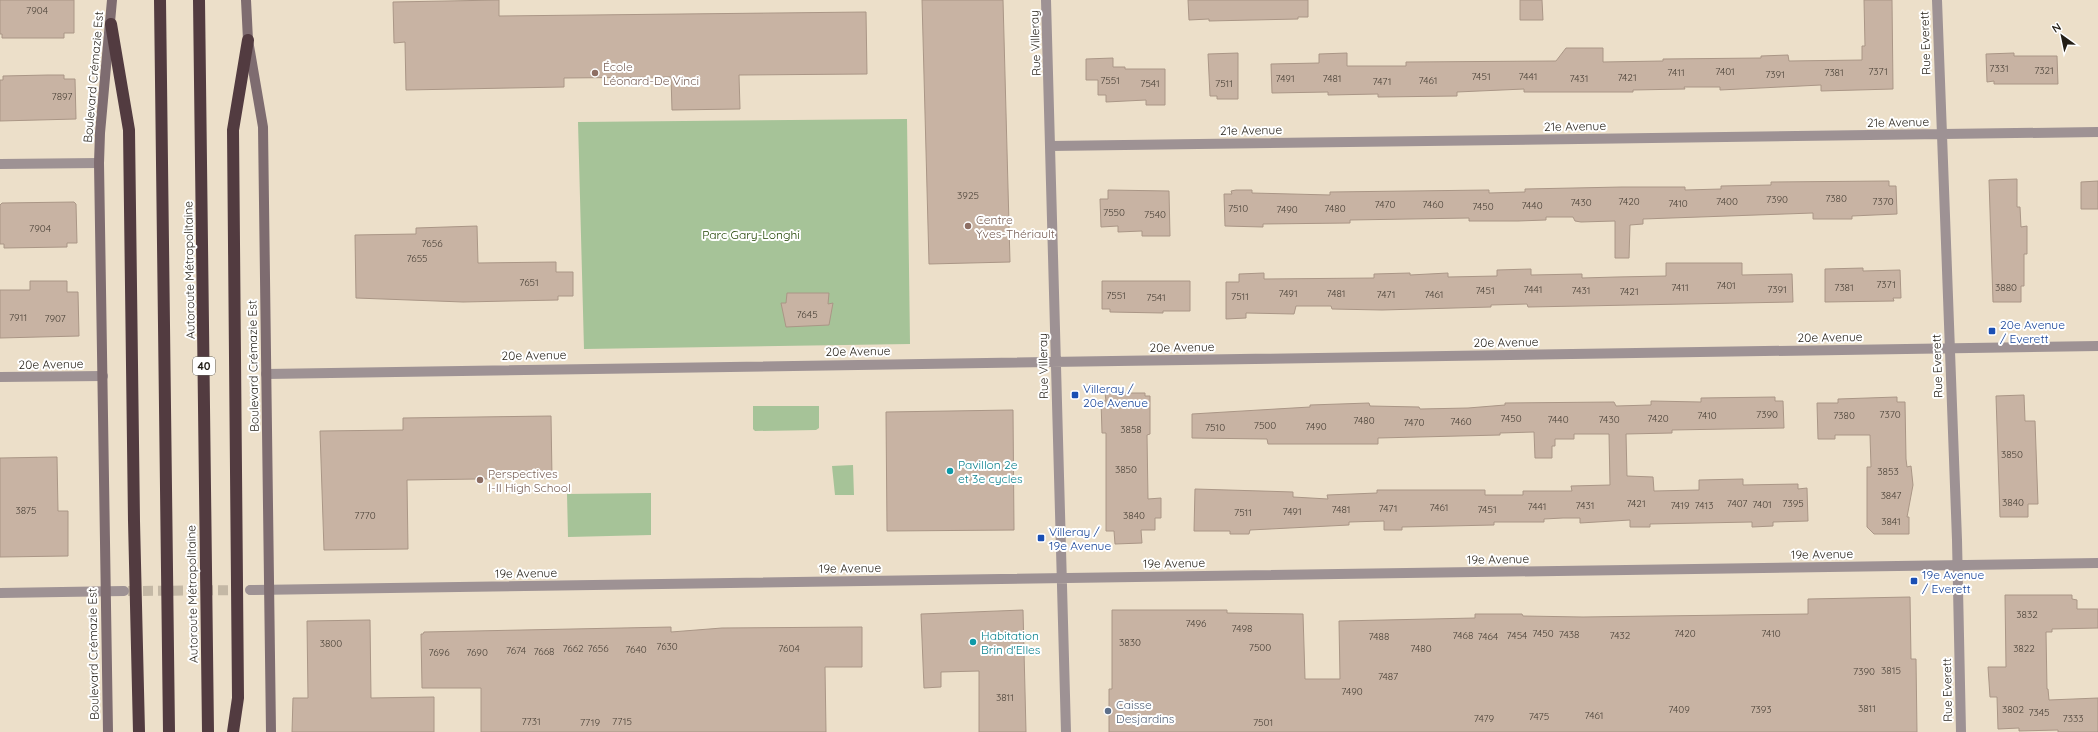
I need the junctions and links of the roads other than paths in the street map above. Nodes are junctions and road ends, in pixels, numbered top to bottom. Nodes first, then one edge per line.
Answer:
1 (112, 0) edge
2 (160, 0) edge
3 (200, 0) edge
4 (246, 0) edge
5 (1046, 0) edge
6 (1937, 0) edge
7 (111, 24) junction
8 (248, 40) junction
9 (2098, 132) edge
10 (1942, 134) junction
11 (1051, 146) junction
12 (99, 163) junction
13 (0, 164) edge
14 (2098, 346) edge
15 (1949, 348) junction
16 (1056, 362) junction
17 (266, 374) junction
18 (103, 376) junction
19 (0, 378) edge
20 (2098, 563) edge
21 (1957, 565) junction
22 (1062, 578) junction
23 (250, 590) tunnel mouth
24 (269, 590) junction
25 (124, 591) tunnel mouth
26 (105, 592) junction
27 (0, 593) edge
28 (108, 732) edge
29 (139, 732) edge
30 (169, 732) edge
31 (208, 732) edge
32 (233, 732) edge
33 (271, 732) edge
34 (1066, 732) edge
35 (1961, 732) edge

1 - 7 main road, Boulevard Crémazie Est
2 - 30 highway, Autoroute Métropolitaine
3 - 31 highway, Autoroute Métropolitaine / 40
4 - 8 main road, Boulevard Crémazie Est
5 - 11 street, Rue Villeray
6 - 10 street, Rue Everett
7 - 12 main road, Boulevard Crémazie Est
7 - 29 highway
8 - 17 main road, Boulevard Crémazie Est
8 - 32 highway
9 - 10 street, 21e Avenue
10 - 11 street, 21e Avenue
10 - 15 street, Rue Everett
11 - 16 street, Rue Villeray
12 - 13 street
12 - 18 main road, Boulevard Crémazie Est
14 - 15 street, 20e Avenue
15 - 16 street, 20e Avenue
15 - 21 street, Rue Everett
16 - 17 street, 20e Avenue
16 - 22 street, Rue Villeray
17 - 24 main road, Boulevard Crémazie Est
18 - 19 street, 20e Avenue
18 - 26 main road, Boulevard Crémazie Est
20 - 21 street, 19e Avenue
21 - 22 street, 19e Avenue
21 - 35 street, Rue Everett
22 - 24 street, 19e Avenue
22 - 34 street, Rue Villeray
23 - 24 street, 19e Avenue
24 - 33 main road, Boulevard Crémazie Est
25 - 26 street
26 - 27 street
26 - 28 main road, Boulevard Crémazie Est

